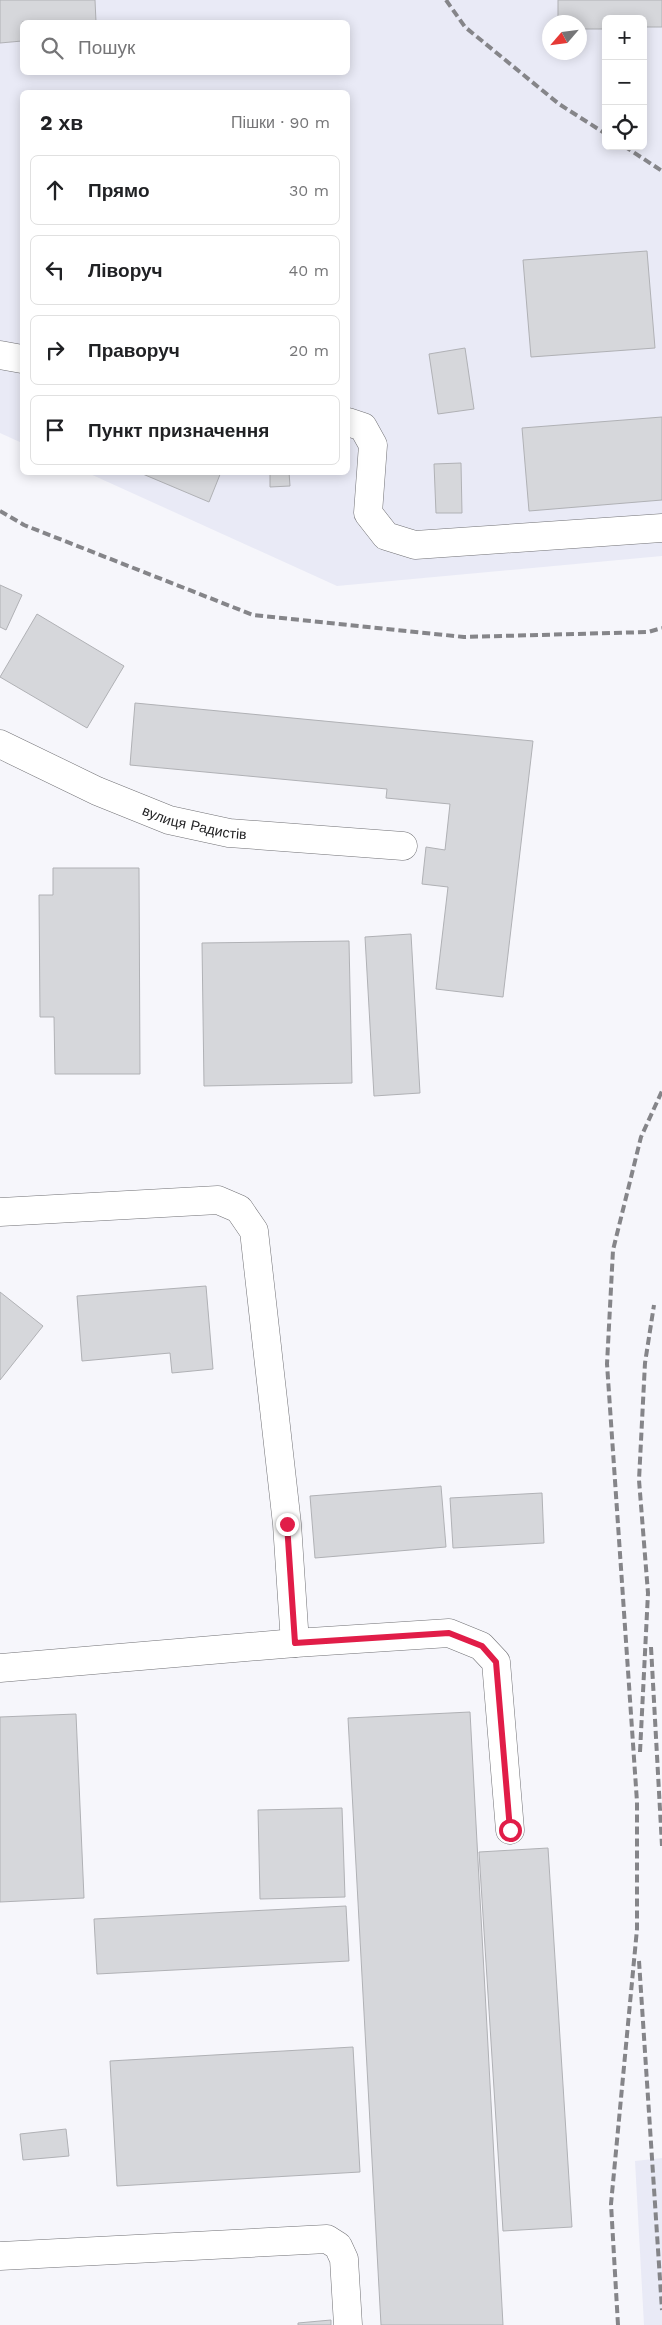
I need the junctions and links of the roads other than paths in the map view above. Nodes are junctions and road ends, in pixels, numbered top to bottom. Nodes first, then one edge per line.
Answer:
1 (0, 355) edge
2 (20, 359) edge
3 (350, 423) edge
4 (662, 528) edge
5 (0, 744) edge
6 (403, 846) dead end
7 (0, 1212) edge
8 (295, 1643) junction
9 (0, 1668) edge
10 (510, 1830) dead end
11 (0, 2256) edge
12 (348, 2325) edge

1 - 2 street
3 - 4 street
5 - 6 street, вулиця Радистів
7 - 8 street
8 - 9 street
8 - 10 street
11 - 12 street

